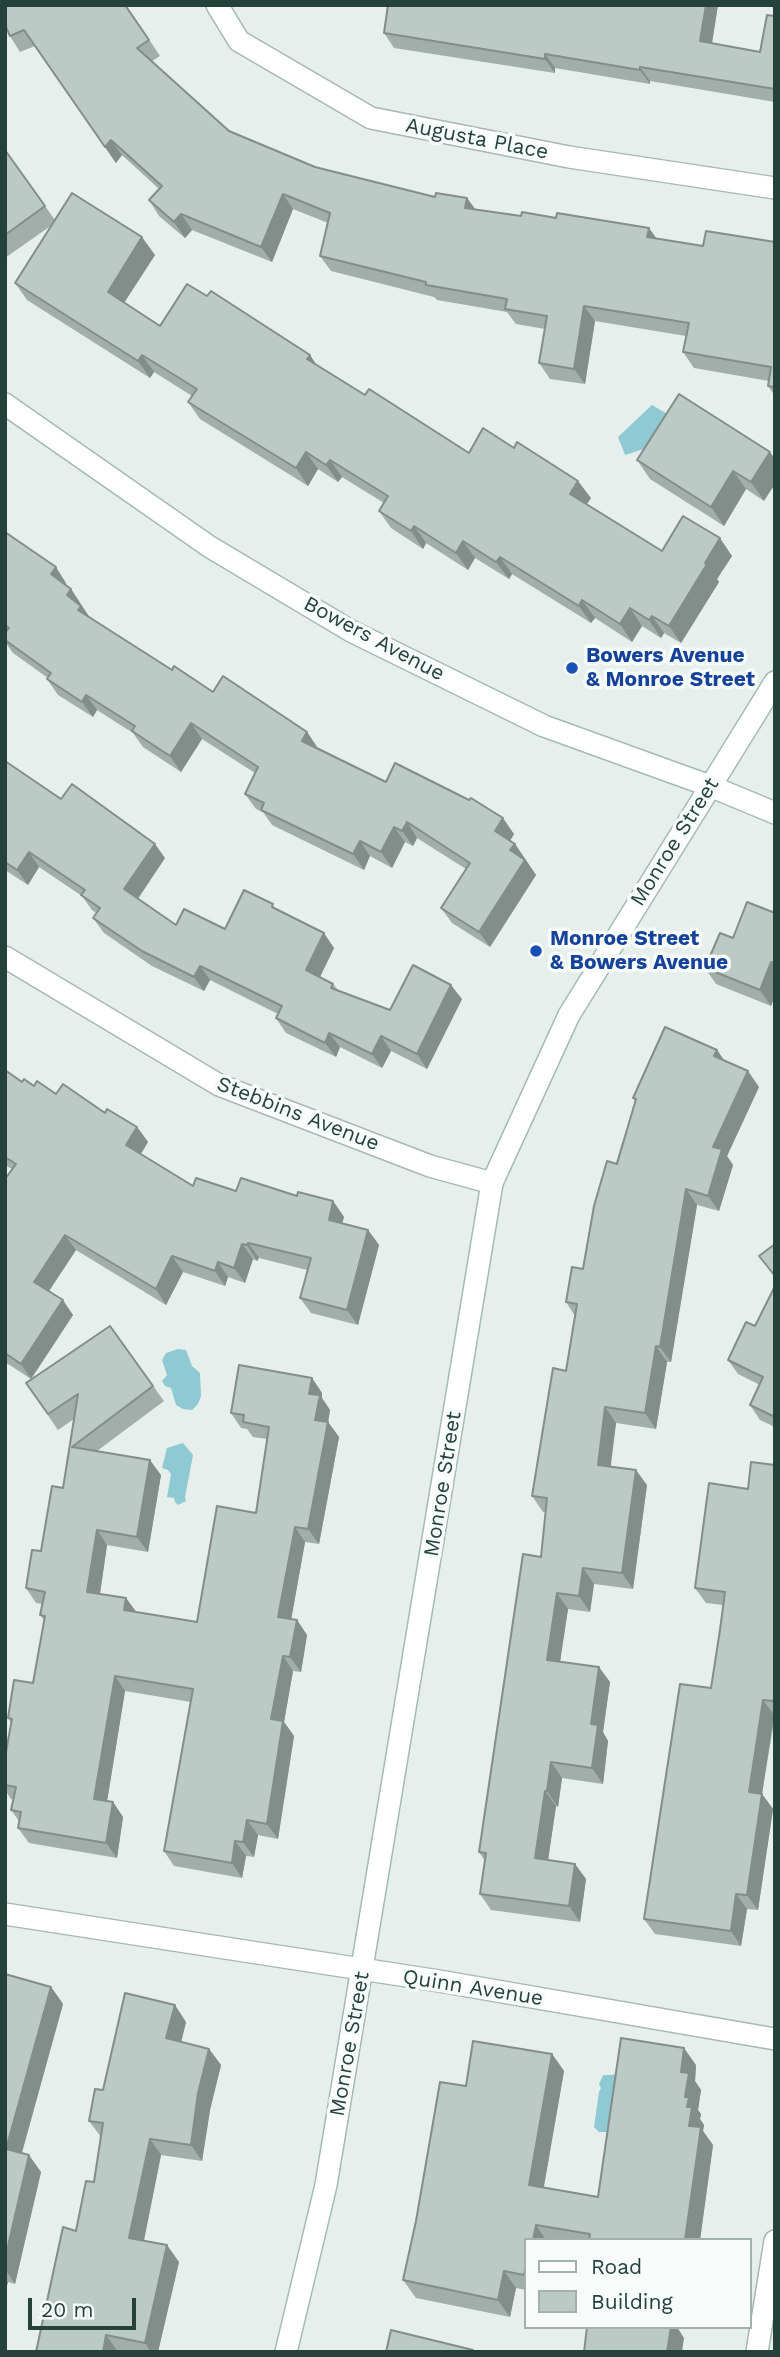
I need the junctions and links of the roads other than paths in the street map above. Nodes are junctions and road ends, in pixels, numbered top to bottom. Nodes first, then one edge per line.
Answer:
1 (217, 5) edge
2 (775, 188) edge
3 (5, 404) edge
4 (775, 682) edge
5 (710, 786) junction
6 (775, 813) edge
7 (5, 957) edge
8 (492, 1183) junction
9 (5, 1914) edge
10 (363, 1970) junction
11 (775, 2039) edge
12 (775, 2241) edge
13 (286, 2352) edge
14 (757, 2352) edge

1 - 2 main road, Augusta Place
3 - 5 main road, Bowers Avenue
4 - 5 main road, Monroe Street
5 - 6 main road, Bowers Avenue
5 - 8 main road, Monroe Street
7 - 8 main road, Stebbins Avenue
8 - 10 main road, Monroe Street
9 - 10 main road, Quinn Avenue
10 - 11 main road, Quinn Avenue
10 - 13 main road, Monroe Street
12 - 14 main road

